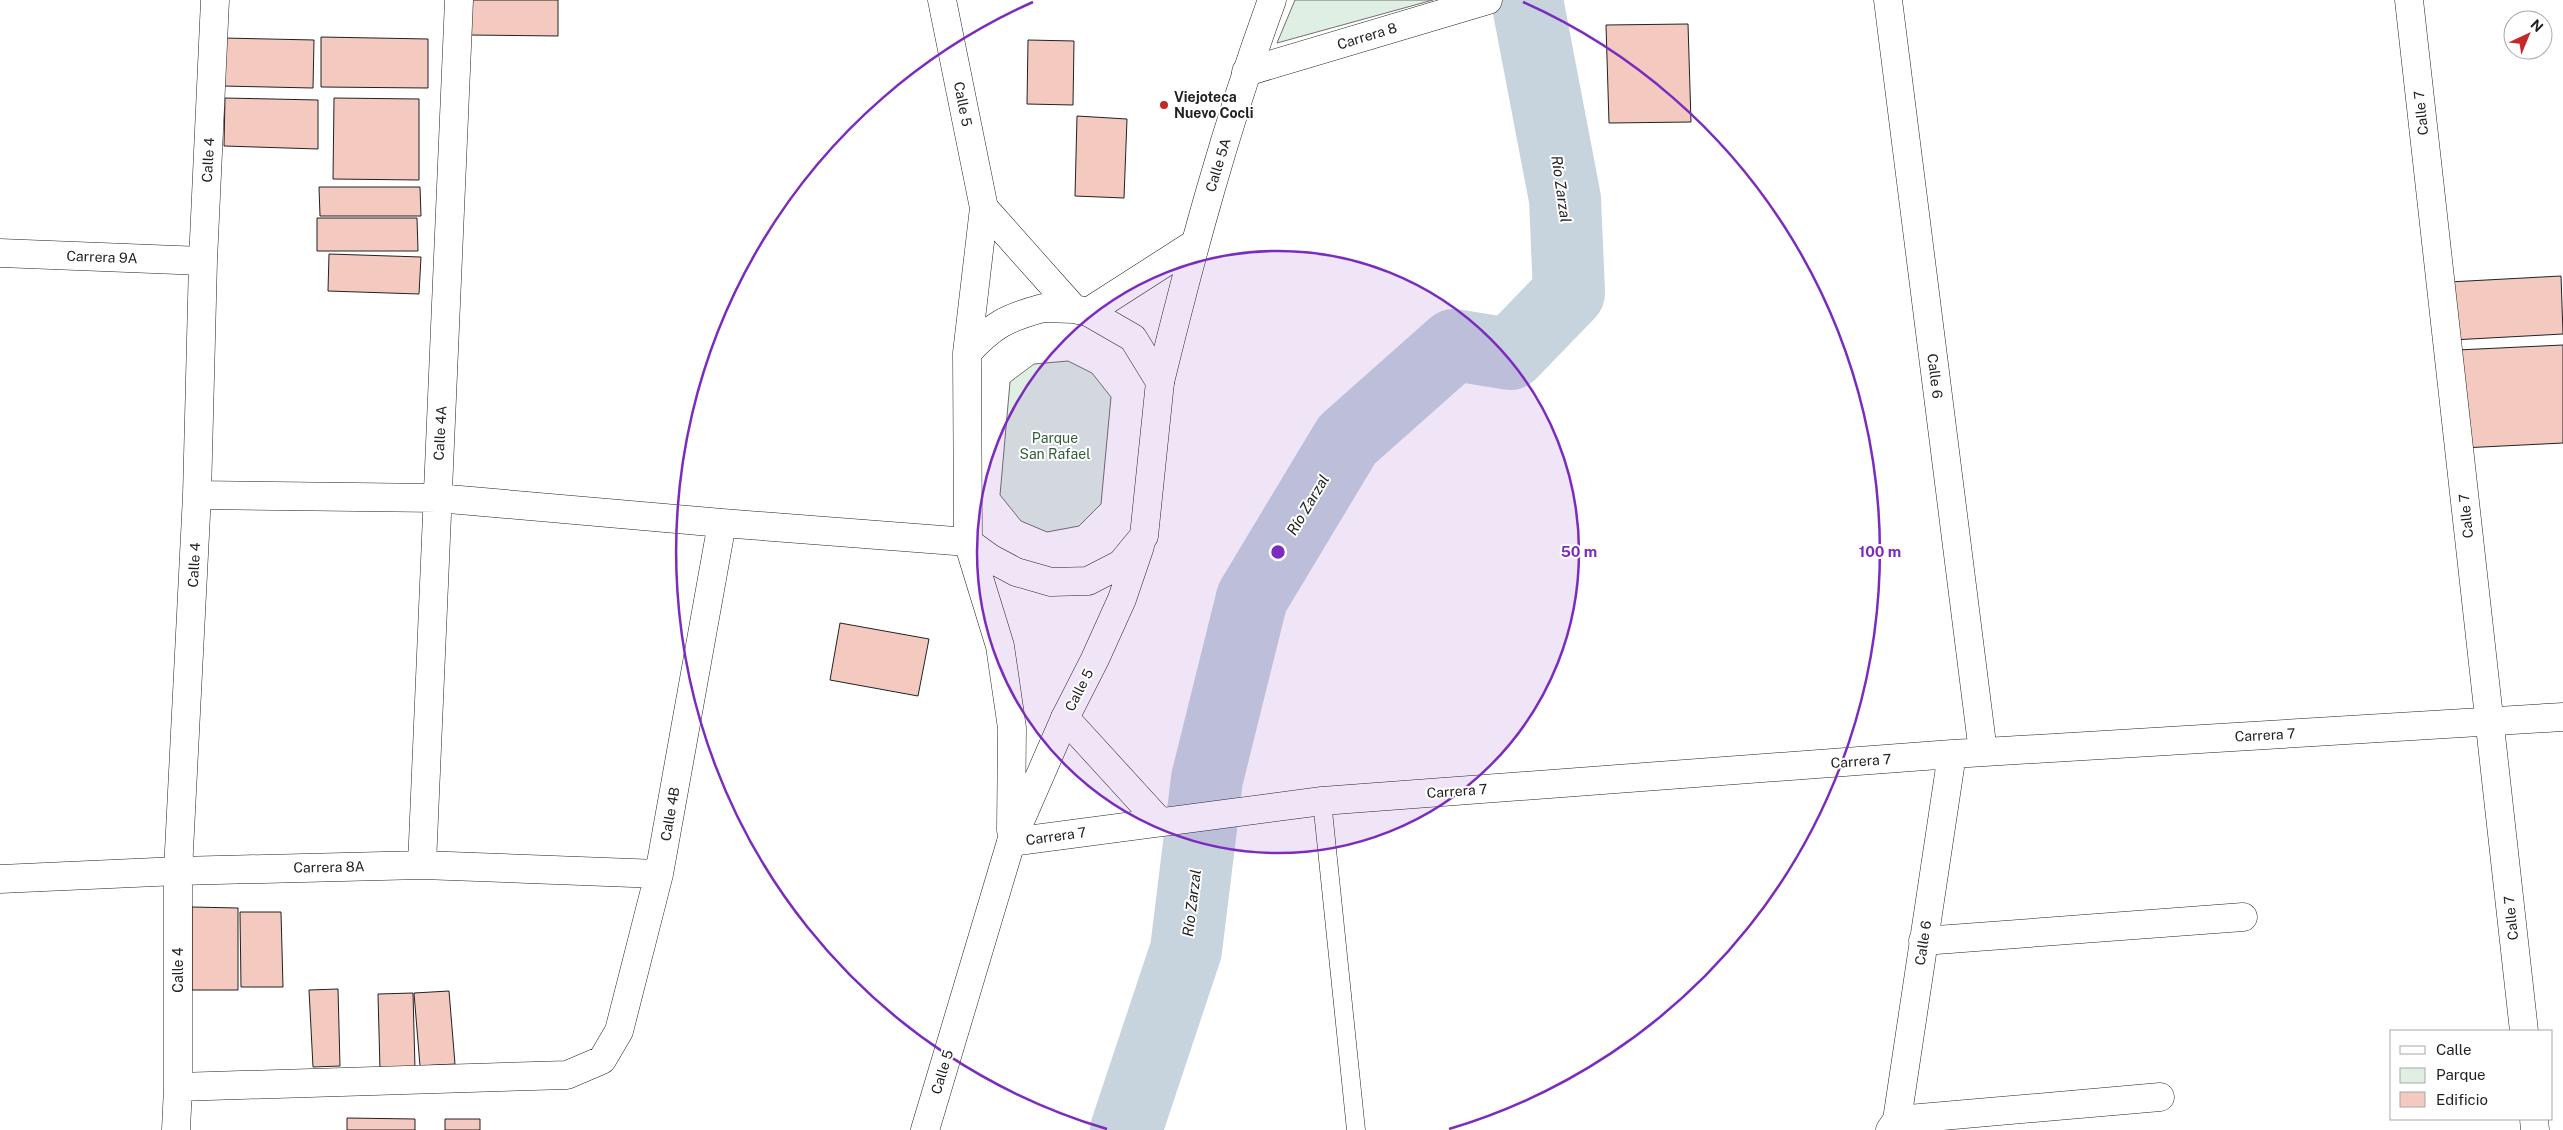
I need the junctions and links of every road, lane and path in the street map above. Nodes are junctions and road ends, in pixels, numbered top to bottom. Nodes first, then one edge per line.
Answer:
1 (215, 0) edge
2 (459, 0) edge
3 (942, 0) edge
4 (1272, 0) edge
5 (1488, 0) edge
6 (1888, 0) edge
7 (2409, 0) edge
8 (1246, 72) junction
9 (984, 208) junction
10 (1194, 244) junction
11 (0, 253) edge
12 (203, 261) junction
13 (1081, 310) junction
14 (968, 354) junction
15 (1160, 382) junction
16 (197, 495) junction
17 (437, 498) junction
18 (722, 523) junction
19 (1144, 536) junction
20 (968, 542) junction
21 (2563, 717) edge
22 (1065, 718) junction
23 (2490, 722) junction
24 (1983, 752) junction
25 (1952, 754) junction
26 (1322, 801) junction
27 (1169, 821) junction
28 (1011, 842) junction
29 (422, 865) junction
30 (178, 871) junction
31 (659, 874) junction
32 (0, 879) edge
33 (2242, 917) dead end
34 (1923, 941) junction
35 (2524, 1030) edge
36 (178, 1087) junction
37 (2160, 1097) dead end
38 (1893, 1125) edge
39 (176, 1130) edge
40 (925, 1130) edge
41 (1356, 1130) edge

1 - 12 street, Calle 4
2 - 17 street, Calle 4A
3 - 9 street, Calle 5
4 - 8 street, Calle 5A
5 - 8 street, Carrera 8
6 - 24 street, Calle 6
7 - 23 street, Calle 7
8 - 10 street, Calle 5A
9 - 13 street
9 - 14 street, Calle 5
10 - 13 street
10 - 15 street, Calle 5A
11 - 12 street, Carrera 9A
12 - 16 street, Calle 4
13 - 14 street
13 - 15 street
14 - 20 street, Calle 5
15 - 19 street, Calle 5
16 - 17 street
16 - 30 street, Calle 4
17 - 18 street
17 - 29 street, Calle 4A
18 - 20 street
18 - 31 street, Calle 4B
19 - 20 street
19 - 22 street, Calle 5
20 - 28 street, Calle 5
21 - 23 street, Carrera 7
22 - 27 street
22 - 28 street, Calle 5
23 - 24 street, Carrera 7
23 - 35 street, Calle 7
24 - 25 street, Carrera 7
25 - 26 street, Carrera 7
25 - 34 street, Calle 6
26 - 27 street, Carrera 7
26 - 41 lane
27 - 28 street, Carrera 7
28 - 40 street, Calle 5
29 - 30 street, Carrera 8A
29 - 31 street, Carrera 8A
30 - 32 street, Carrera 8A
30 - 36 street, Calle 4
31 - 36 street, Calle 4B
33 - 34 street
34 - 38 street, Calle 6
36 - 39 street, Calle 4
37 - 38 street

